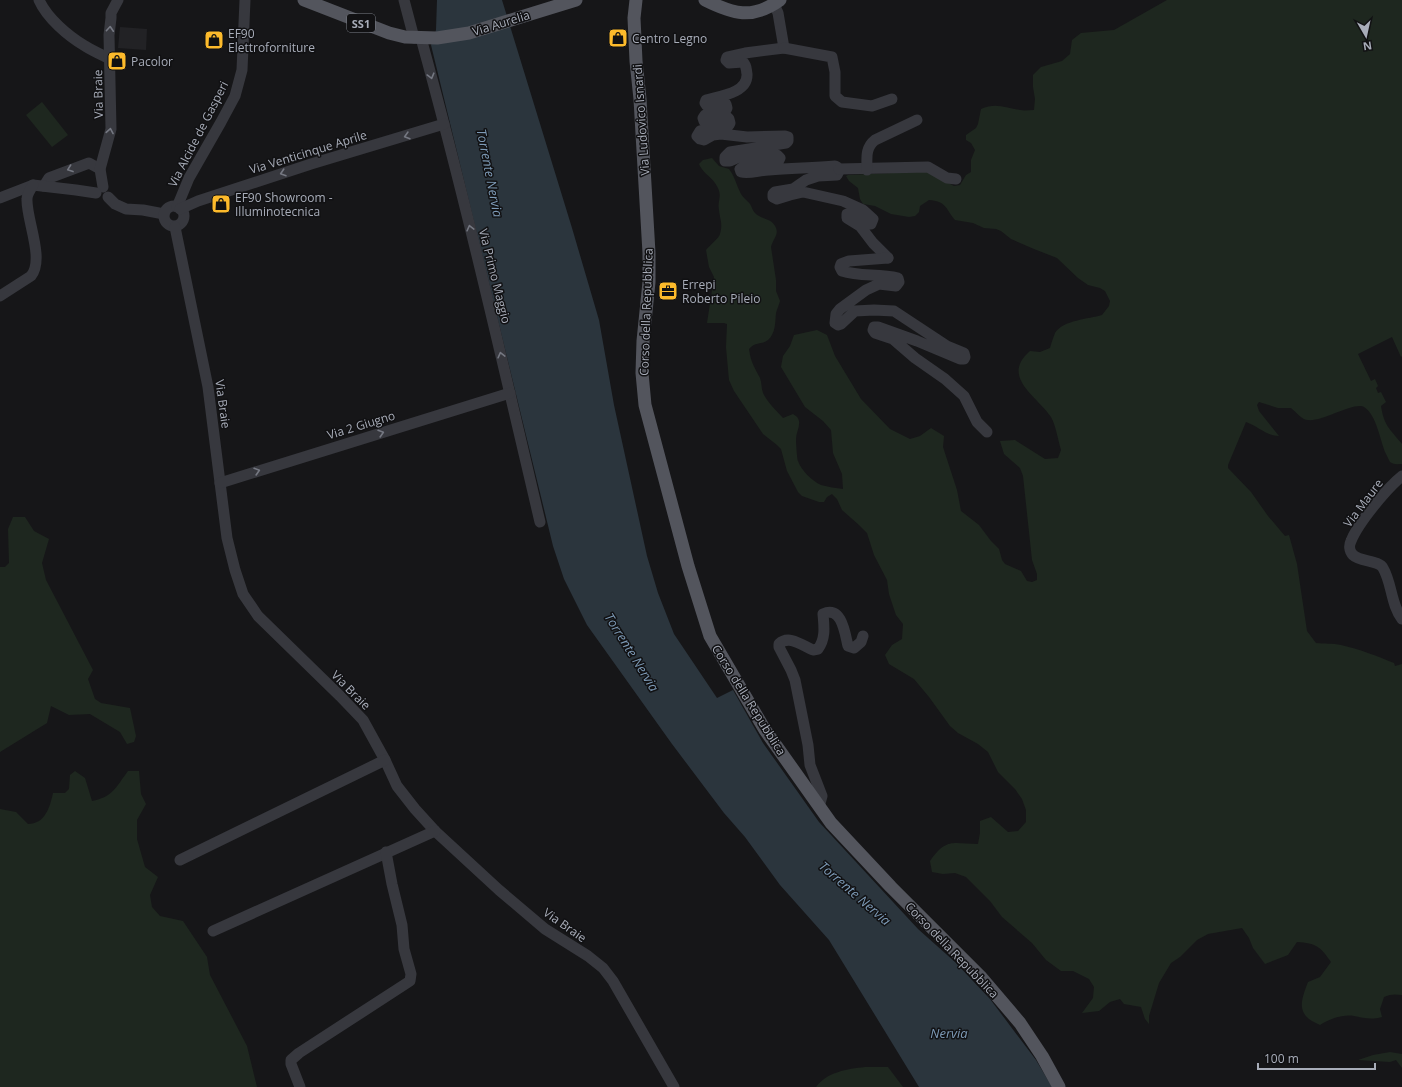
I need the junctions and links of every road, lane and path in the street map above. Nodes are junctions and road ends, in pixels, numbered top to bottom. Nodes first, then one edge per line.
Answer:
1 (39, 0) edge
2 (118, 0) edge
3 (245, 0) edge
4 (304, 0) edge
5 (404, 0) edge
6 (576, 0) edge
7 (631, 0) edge
8 (636, 0) edge
9 (705, 0) edge
10 (777, 2) edge
11 (634, 18) junction
12 (419, 38) junction
13 (784, 48) junction
14 (110, 58) junction
15 (892, 99) dead end
16 (917, 120) dead end
17 (444, 124) junction
18 (100, 169) junction
19 (839, 170) junction
20 (867, 170) junction
21 (956, 179) dead end
22 (38, 185) junction
23 (102, 193) junction
24 (0, 198) edge
25 (178, 208) junction
26 (164, 214) junction
27 (647, 222) joint
28 (175, 227) junction
29 (0, 296) edge
30 (510, 393) junction
31 (987, 432) dead end
32 (1402, 476) edge
33 (220, 483) junction
34 (540, 522) dead end
35 (1402, 619) edge
36 (863, 636) dead end
37 (385, 760) junction
38 (819, 807) junction
39 (436, 830) junction
40 (386, 852) junction
41 (180, 860) dead end
42 (213, 931) dead end
43 (300, 1087) edge
44 (674, 1087) edge
45 (1059, 1087) edge

1 - 14 street
14 -> 2 street, Via Braie
3 - 25 street, Via Alcide de Gasperi
4 - 12 main road, SS1
5 - 12 street, Via Primo Maggio
6 - 12 main road, Via Aurelia / SS1
7 - 11 main road, Via Ludovico Isnardi
8 - 11 main road, Via Ludovico Isnardi
9 - 10 main road
10 - 13 street
11 - 27 main road, Via Ludovico Isnardi
12 -> 17 street, Via Primo Maggio
13 - 15 street
13 - 19 street
18 -> 14 street, Via Braie
16 - 20 street
17 -> 25 street, Via Venticinque Aprile
30 -> 17 street, Via Primo Maggio
18 -> 22 street
18 - 23 street, Via Braie
19 - 20 street
19 - 31 street
20 - 21 street
22 - 23 street
22 - 24 street
22 - 29 street
23 - 26 street
25 - 26 street
25 - 28 street
26 - 28 street
27 - 38 main road, Corso della Repubblica
28 - 33 street, Via Braie
33 -> 30 street, Via 2 Giugno
30 - 34 street, Via Primo Maggio
32 - 35 street, Via Maure
33 - 37 street, Via Braie
36 - 38 street
37 - 39 street, Via Braie
37 - 41 street
38 - 45 main road, Corso della Repubblica
39 - 40 street
39 - 44 street, Via Braie
40 - 42 street
40 - 43 street

